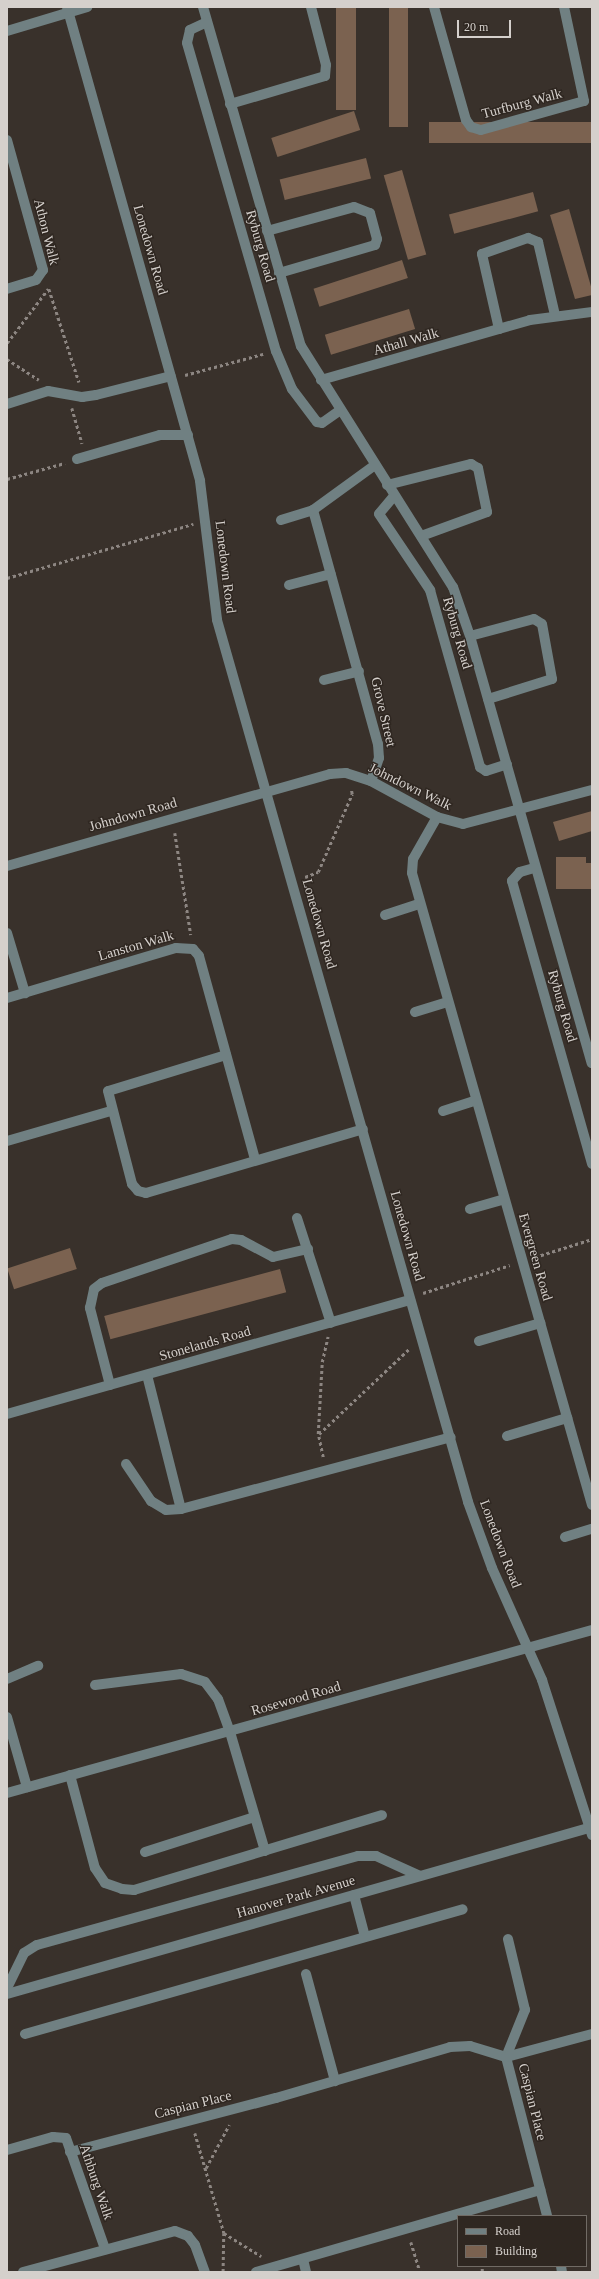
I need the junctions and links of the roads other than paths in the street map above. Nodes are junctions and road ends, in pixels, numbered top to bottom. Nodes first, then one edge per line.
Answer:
1 (87, 7) edge
2 (203, 7) edge
3 (311, 7) edge
4 (434, 7) edge
5 (564, 7) edge
6 (67, 10) edge
7 (207, 22) junction
8 (7, 30) edge
9 (230, 104) junction
10 (7, 140) edge
11 (10, 159) edge
12 (267, 231) junction
13 (279, 273) junction
14 (7, 289) edge
15 (592, 312) edge
16 (555, 315) junction
17 (499, 329) junction
18 (171, 376) junction
19 (321, 380) junction
20 (7, 404) edge
21 (339, 411) junction
22 (188, 435) junction
23 (82, 458) road end
24 (375, 465) junction
25 (387, 485) junction
26 (394, 496) junction
27 (314, 510) junction
28 (281, 520) dead end
29 (421, 536) junction
30 (330, 574) junction
31 (289, 585) dead end
32 (470, 636) junction
33 (359, 671) junction
34 (324, 680) dead end
35 (488, 699) junction
36 (507, 764) junction
37 (371, 781) junction
38 (592, 790) edge
39 (268, 792) junction
40 (517, 809) junction
41 (437, 817) junction
42 (7, 866) edge
43 (534, 868) junction
44 (419, 904) junction
45 (385, 915) dead end
46 (7, 933) edge
47 (25, 993) junction
48 (7, 998) edge
49 (447, 1002) junction
50 (415, 1012) dead end
51 (226, 1055) junction
52 (592, 1063) edge
53 (476, 1100) junction
54 (111, 1111) junction
55 (443, 1111) dead end
56 (362, 1129) junction
57 (7, 1141) edge
58 (256, 1159) junction
59 (592, 1164) edge
60 (504, 1199) junction
61 (470, 1209) dead end
62 (297, 1218) dead end
63 (308, 1249) junction
64 (410, 1300) junction
65 (331, 1323) junction
66 (540, 1323) junction
67 (479, 1341) dead end
68 (147, 1375) junction
69 (110, 1385) junction
70 (7, 1414) edge
71 (567, 1418) junction
72 (508, 1436) dead end
73 (451, 1437) junction
74 (126, 1464) dead end
75 (592, 1505) edge
76 (181, 1509) junction
77 (592, 1530) edge
78 (565, 1537) dead end
79 (592, 1630) edge
80 (528, 1647) junction
81 (38, 1666) dead end
82 (7, 1679) edge
83 (95, 1685) dead end
84 (7, 1717) edge
85 (230, 1732) junction
86 (70, 1775) junction
87 (27, 1787) junction
88 (7, 1793) edge
89 (382, 1816) dead end
90 (255, 1817) junction
91 (591, 1830) edge
92 (265, 1851) junction
93 (145, 1852) dead end
94 (420, 1876) junction
95 (354, 1895) junction
96 (463, 1909) dead end
97 (365, 1937) junction
98 (508, 1939) dead end
99 (306, 1974) dead end
100 (7, 1988) edge
101 (7, 1994) edge
102 (25, 2034) dead end
103 (592, 2034) edge
104 (506, 2057) junction
105 (335, 2081) junction
106 (7, 2150) edge
107 (70, 2152) junction
108 (540, 2190) junction
109 (547, 2215) edge
110 (104, 2249) junction
111 (303, 2259) junction
112 (23, 2272) edge
113 (205, 2272) edge
114 (256, 2272) edge
115 (306, 2272) edge

1 - 6 street
2 - 7 street, Ryburg Road
3 - 9 street
4 - 5 street, Turfburg Walk
6 - 8 street
6 - 18 street, Lonedown Road
7 - 9 street, Ryburg Road
7 - 21 street, Ryburg Road
9 - 12 street, Ryburg Road
10 - 11 street, Athon Walk
11 - 14 street, Athon Walk
12 - 13 street, Ryburg Road
12 - 13 street, Ryburg Road
13 - 19 street, Ryburg Road
15 - 16 street, Athall Walk
16 - 17 street, Athall Walk
16 - 17 street
17 - 19 street, Athall Walk
18 - 20 street
18 - 22 street, Lonedown Road
19 - 21 street, Ryburg Road
21 - 24 street, Ryburg Road
22 - 23 street
22 - 39 street, Lonedown Road
24 - 25 street, Ryburg Road
24 - 27 street
25 - 26 street, Ryburg Road
25 - 29 street
26 - 29 street, Ryburg Road
26 - 36 street, Ryburg Road
27 - 28 street
27 - 30 street, Grove Street
29 - 32 street, Ryburg Road
30 - 31 street
30 - 33 street, Grove Street
32 - 35 street, Ryburg Road
32 - 35 street
33 - 34 street, Grove Street
33 - 37 street, Grove Street
35 - 36 street, Ryburg Road
36 - 40 street, Ryburg Road
37 - 39 street, Johndown Walk
37 - 41 street, Johndown Walk
38 - 40 street, Johndown Walk
39 - 42 street, Johndown Road
39 - 56 street, Lonedown Road
40 - 41 street, Johndown Walk
40 - 43 street, Ryburg Road
41 - 44 street, Evergreen Road
43 - 52 street, Ryburg Road
43 - 59 street, Ryburg Road
44 - 45 street
44 - 49 street, Evergreen Road
46 - 47 street
47 - 48 street, Lanston Walk
47 - 51 street, Lanston Walk
49 - 50 street
49 - 53 street, Evergreen Road
51 - 54 street
51 - 58 street, Lanston Walk
53 - 55 street
53 - 60 street, Evergreen Road
54 - 57 street
54 - 58 street
56 - 58 street
56 - 64 street, Lonedown Road
60 - 61 street, Evergreen Road
60 - 66 street, Evergreen Road
62 - 63 street
63 - 65 street
63 - 69 street
64 - 65 street, Stonelands Road
64 - 73 street, Lonedown Road
65 - 68 street, Stonelands Road
66 - 67 street, Evergreen Road
66 - 71 street, Evergreen Road
68 - 69 street, Stonelands Road
68 - 76 street
69 - 70 street, Stonelands Road
71 - 72 street
71 - 75 street, Evergreen Road
73 - 76 street
73 - 80 street, Lonedown Road
74 - 76 street
77 - 78 street
79 - 80 street, Rosewood Road
80 - 85 street, Rosewood Road
80 - 91 street, Lonedown Road
81 - 82 street
83 - 85 street
84 - 87 street
85 - 86 street, Rosewood Road
85 - 90 street
86 - 87 street, Rosewood Road
86 - 92 street
87 - 88 street, Rosewood Road
89 - 92 street
90 - 92 street
90 - 93 street
91 - 94 street, Hanover Park Avenue
94 - 95 street, Hanover Park Avenue
94 - 100 street
95 - 97 street
95 - 101 street, Hanover Park Avenue
96 - 97 street
97 - 102 street
98 - 104 street
99 - 105 street
103 - 104 street
104 - 105 street, Caspian Place
104 - 108 street, Caspian Place
105 - 107 street, Caspian Place
106 - 107 street, Athburg Walk
107 - 110 street, Athburg Walk
108 - 109 street
108 - 111 street
110 - 112 street
110 - 113 street
111 - 114 street
111 - 115 street

